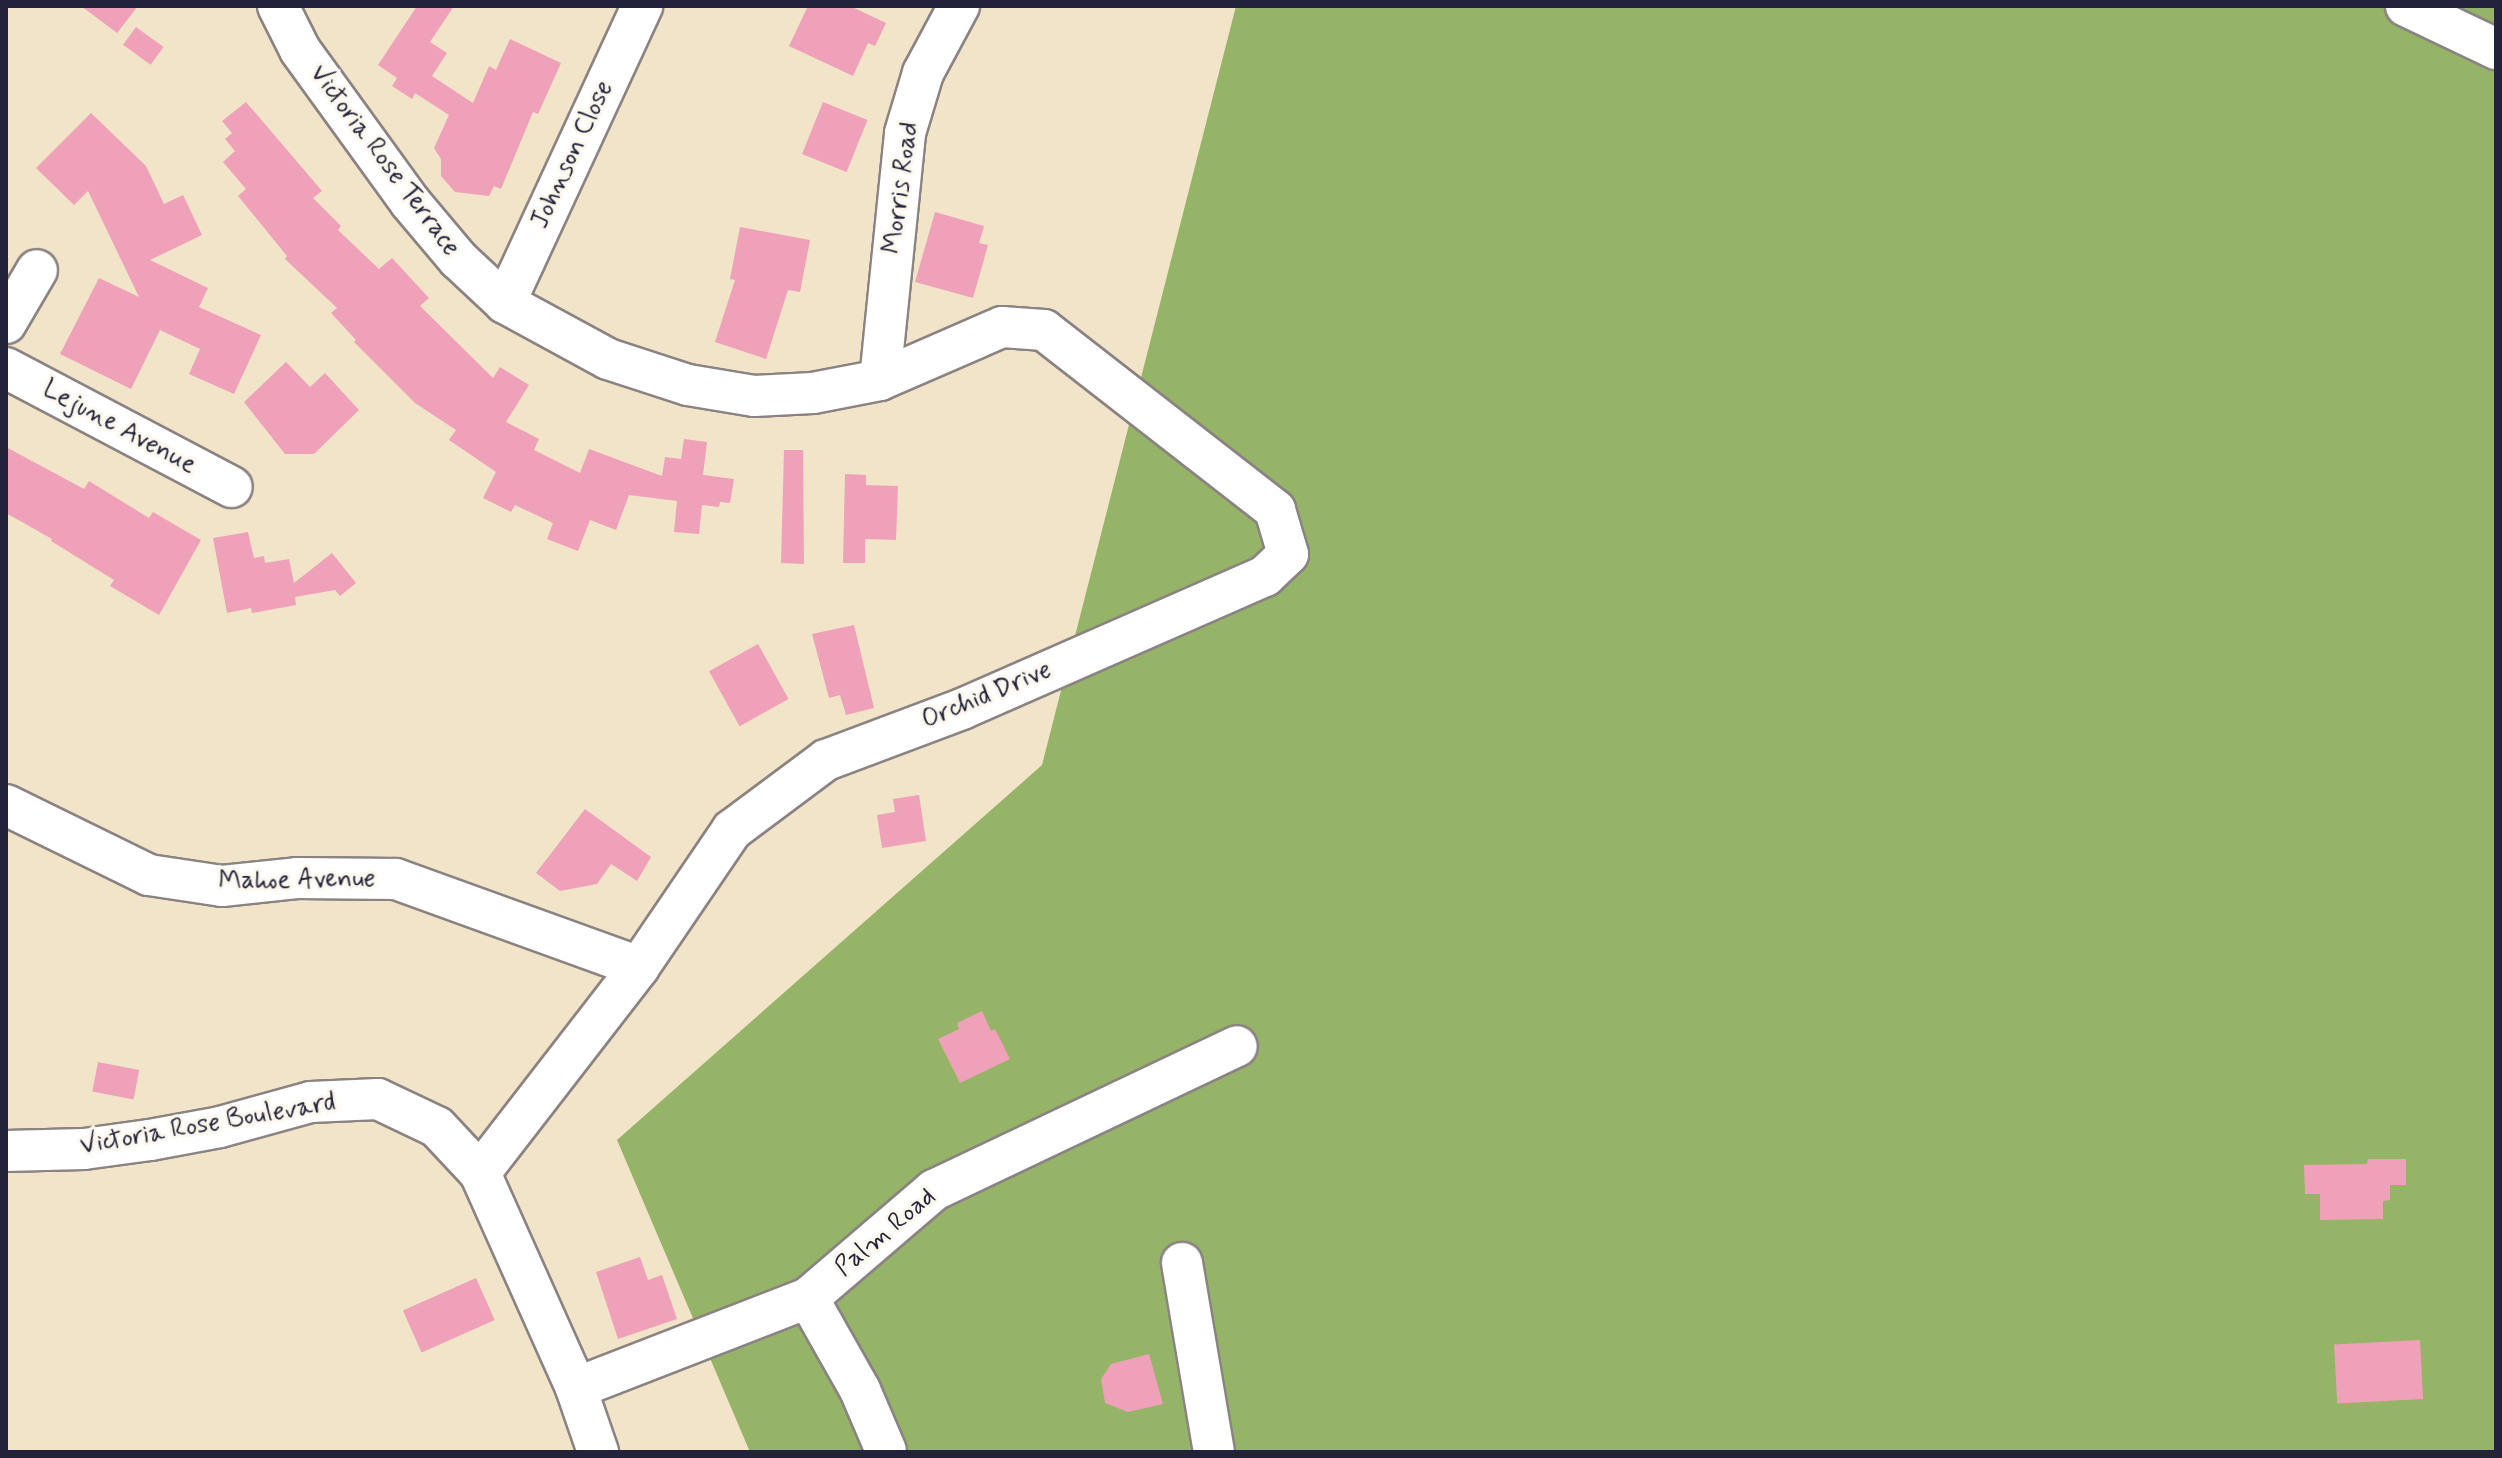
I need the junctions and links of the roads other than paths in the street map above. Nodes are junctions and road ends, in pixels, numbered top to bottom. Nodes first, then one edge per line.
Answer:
1 (278, 6) edge
2 (642, 6) edge
3 (959, 6) edge
4 (2406, 6) edge
5 (2496, 49) edge
6 (37, 270) dead end
7 (505, 303) junction
8 (6, 323) edge
9 (1002, 327) joint
10 (6, 368) edge
11 (880, 380) junction
12 (232, 487) dead end
13 (6, 805) edge
14 (639, 967) junction
15 (1237, 1046) dead end
16 (6, 1151) edge
17 (480, 1173) junction
18 (1182, 1263) dead end
19 (808, 1298) junction
20 (576, 1388) junction
21 (886, 1451) edge
22 (598, 1452) edge
23 (1214, 1452) edge

1 - 7 street, Victoria Rose Terrace
2 - 7 street, Johnson Close
3 - 11 street, Morris Road
4 - 5 street
6 - 8 street
7 - 11 street, Victoria Rose Terrace
9 - 11 street, Victoria Rose Terrace
9 - 14 street, Orchid Drive
10 - 12 street, Lejune Avenue
13 - 14 street, Mahoe Avenue
14 - 17 street, Orchid Drive
15 - 19 street, Palm Road
16 - 17 street, Victoria Rose Boulevard
17 - 20 street, Victoria Rose Boulevard
18 - 23 street
19 - 20 street, Palm Road
19 - 21 street
20 - 22 street, Victoria Rose Boulevard

